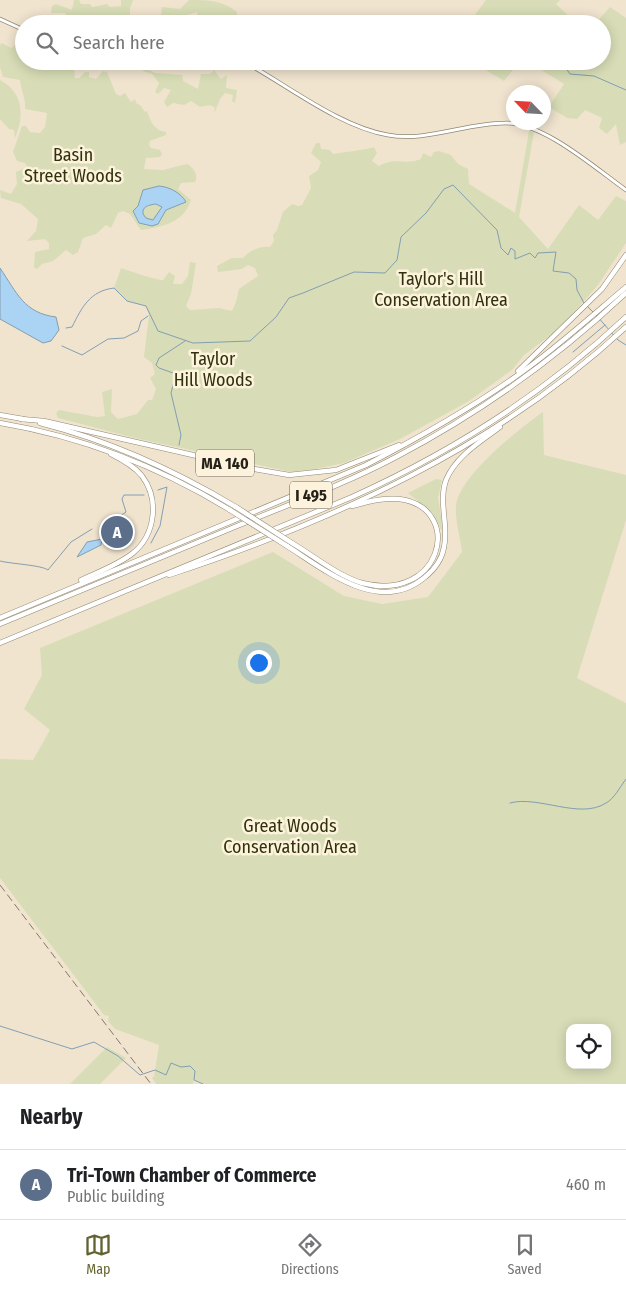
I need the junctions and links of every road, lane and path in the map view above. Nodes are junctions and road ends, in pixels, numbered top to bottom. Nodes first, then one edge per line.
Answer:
1 (0, 19) edge
2 (15, 26) edge
3 (259, 70) edge
4 (626, 190) edge
5 (626, 255) edge
6 (626, 287) edge
7 (626, 293) edge
8 (626, 317) edge
9 (626, 327) edge
10 (626, 332) edge
11 (619, 335) junction
12 (489, 394) junction
13 (523, 410) junction
14 (0, 415) edge
15 (22, 419) junction
16 (0, 423) edge
17 (425, 432) junction
18 (92, 445) junction
19 (338, 510) junction
20 (139, 585) junction
21 (44, 598) junction
22 (0, 618) edge
23 (0, 624) edge
24 (0, 643) edge

1 - 2 main road
3 - 4 main road
5 - 12 highway, MA 140
6 - 12 highway
7 - 23 highway, I 495
8 - 20 highway, I 495
9 - 11 highway
10 - 11 highway, MA 140
11 - 13 highway, MA 140
12 - 17 highway, MA 140
13 - 18 highway, MA 140, bridge
13 - 19 highway
14 - 15 highway, MA 140
15 - 17 highway, MA 140
15 - 19 highway, bridge
16 - 18 highway, MA 140
17 - 21 highway
18 - 21 highway
19 - 20 highway
20 - 24 highway, I 495
21 - 22 highway

